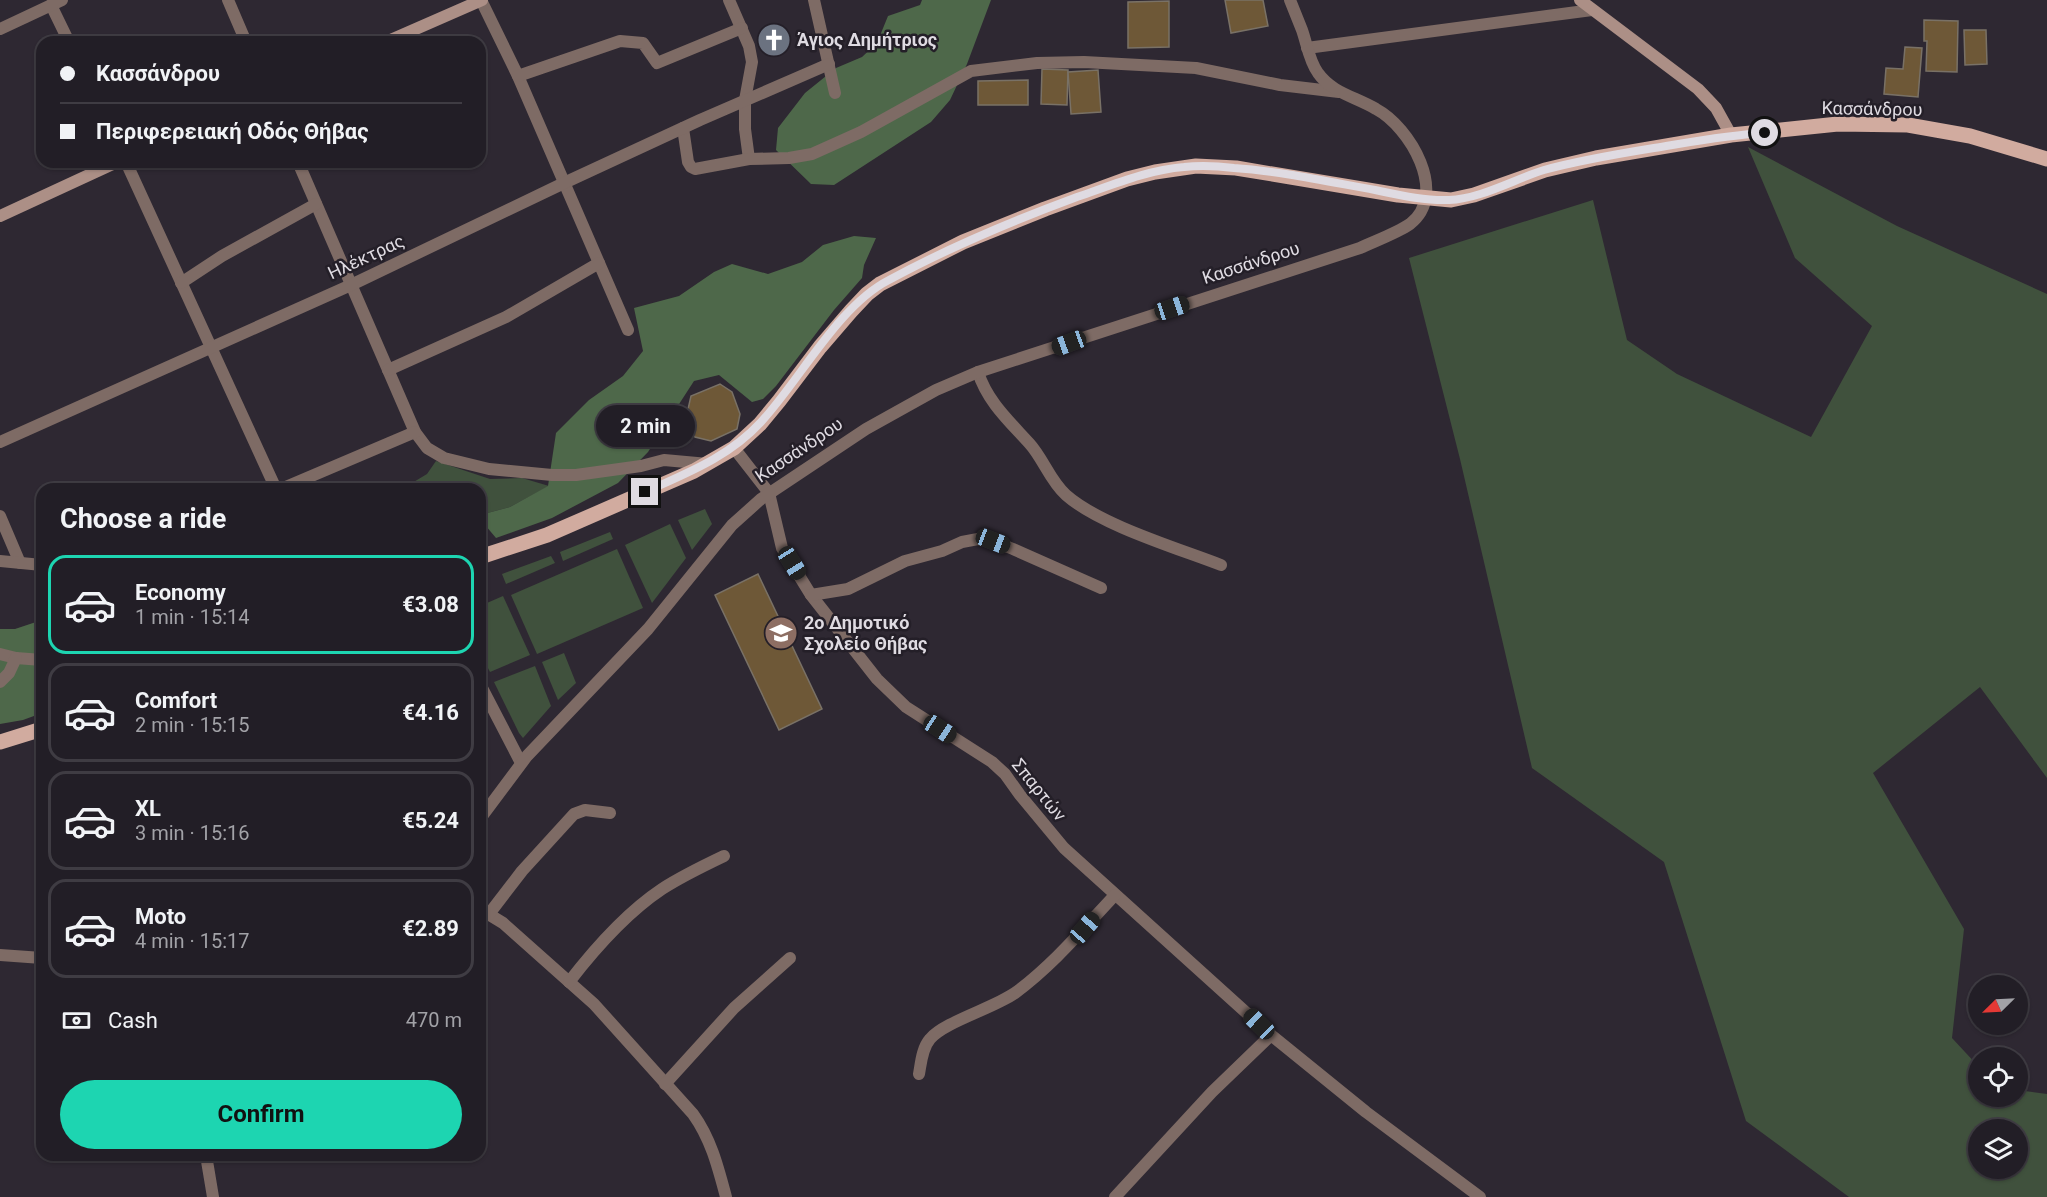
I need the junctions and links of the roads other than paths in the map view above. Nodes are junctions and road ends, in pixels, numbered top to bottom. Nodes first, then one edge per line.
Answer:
1 (228, 0) edge
2 (482, 0) edge
3 (729, 0) edge
4 (814, 0) edge
5 (1290, 0) edge
6 (1580, 0) edge
7 (57, 2) edge
8 (1592, 10) junction
9 (742, 28) junction
10 (0, 29) edge
11 (67, 36) edge
12 (243, 36) edge
13 (400, 36) edge
14 (1307, 48) junction
15 (828, 64) junction
16 (518, 76) junction
17 (1339, 92) junction
18 (835, 93) dead end
19 (745, 100) junction
20 (683, 128) junction
21 (1731, 135) junction
22 (749, 159) junction
23 (2047, 159) edge
24 (104, 168) edge
25 (129, 168) edge
26 (301, 168) edge
27 (564, 183) junction
28 (1426, 199) junction
29 (316, 204) junction
30 (0, 216) edge
31 (599, 263) junction
32 (182, 283) junction
33 (351, 285) junction
34 (628, 330) dead end
35 (212, 346) junction
36 (388, 370) junction
37 (978, 372) junction
38 (415, 432) junction
39 (0, 442) edge
40 (734, 448) junction
41 (708, 464) junction
42 (273, 483) edge
43 (295, 483) edge
44 (769, 493) junction
45 (0, 516) edge
46 (486, 555) edge
47 (0, 561) edge
48 (20, 563) junction
49 (36, 564) edge
50 (1221, 565) dead end
51 (1101, 588) dead end
52 (811, 595) junction
53 (0, 654) edge
54 (16, 658) junction
55 (36, 660) edge
56 (0, 682) edge
57 (486, 696) edge
58 (36, 731) edge
59 (0, 742) edge
60 (521, 763) junction
61 (486, 811) edge
62 (610, 813) dead end
63 (724, 856) dead end
64 (1115, 895) junction
65 (486, 910) edge
66 (486, 913) edge
67 (0, 955) edge
68 (36, 958) edge
69 (790, 958) dead end
70 (569, 982) junction
71 (1271, 1035) junction
72 (918, 1074) dead end
73 (664, 1084) junction
74 (207, 1161) edge
75 (213, 1197) edge
76 (726, 1197) edge
77 (1115, 1197) edge
78 (1480, 1197) edge

1 - 12 street
2 - 13 main road
2 - 16 street
3 - 9 street
4 - 15 street
5 - 14 street
6 - 8 main road
7 - 10 street
7 - 11 street
8 - 14 street
8 - 21 main road
9 - 16 street
9 - 19 street
14 - 17 street
15 - 18 street
15 - 19 street, Ηλέκτρας
16 - 27 street
17 - 22 street
17 - 28 street
19 - 20 street, Ηλέκτρας
19 - 22 street
20 - 22 street
20 - 27 street, Ηλέκτρας
21 - 23 main road, Κασσάνδρου
21 - 28 main road, Κασσάνδρου
24 - 30 main road
25 - 32 street
26 - 29 street
27 - 31 street
27 - 33 street, Ηλέκτρας
28 - 37 street, Κασσάνδρου
28 - 40 main road
29 - 32 street
29 - 33 street
31 - 34 street
31 - 36 street
32 - 35 street
33 - 35 street, Ηλέκτρας
33 - 36 street
35 - 39 street, Ηλέκτρας
35 - 42 street
36 - 38 street
37 - 44 street, Κασσάνδρου
37 - 50 street
38 - 41 street
38 - 43 street
40 - 41 main road
40 - 44 street
41 - 46 main road
44 - 52 street, Σπαρτών
44 - 60 street, Κασσάνδρου
45 - 48 street
47 - 48 street
48 - 49 street
51 - 52 street
52 - 64 street, Σπαρτών
53 - 54 street
54 - 55 street
54 - 56 street
57 - 60 street
58 - 59 main road
60 - 61 street, Κασσάνδρου
62 - 65 street
63 - 70 street
64 - 71 street, Σπαρτών
64 - 72 street
66 - 70 street
67 - 68 street
69 - 73 street
70 - 73 street
71 - 77 street
71 - 78 street, Σπαρτών
73 - 76 street
74 - 75 street

